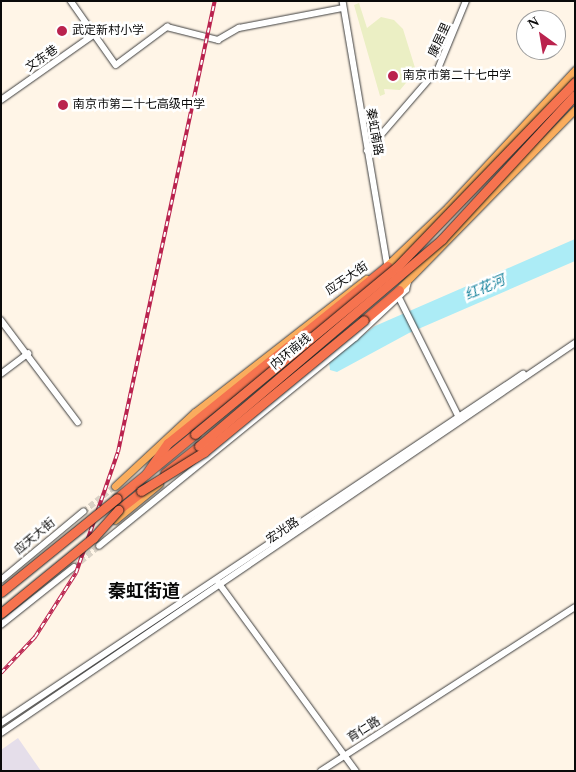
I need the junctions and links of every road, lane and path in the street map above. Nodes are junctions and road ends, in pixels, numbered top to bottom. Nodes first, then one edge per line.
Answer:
1 (71, 1) edge
2 (466, 1) edge
3 (343, 5) edge
4 (95, 34) junction
5 (575, 70) edge
6 (575, 82) edge
7 (575, 95) edge
8 (1, 100) edge
9 (575, 109) edge
10 (367, 151) junction
11 (387, 266) junction
12 (400, 296) junction
13 (1, 320) edge
14 (575, 339) edge
15 (575, 343) edge
16 (28, 354) junction
17 (1, 374) edge
18 (460, 419) junction
19 (78, 422) dead end
20 (146, 474) junction
21 (115, 486) tunnel mouth
22 (141, 492) junction
23 (117, 498) junction
24 (118, 510) junction
25 (83, 512) tunnel mouth
26 (116, 520) dead end
27 (99, 546) tunnel mouth
28 (64, 564) dead end
29 (74, 567) tunnel mouth
30 (1, 580) edge
31 (219, 584) junction
32 (1, 586) edge
33 (1, 592) edge
34 (1, 606) edge
35 (575, 607) edge
36 (1, 615) edge
37 (1, 625) edge
38 (1, 723) edge
39 (1, 733) edge
40 (344, 754) junction
41 (321, 771) edge
42 (356, 771) edge

1 - 4 street
2 - 10 street, 康居里
3 - 4 street
3 - 10 street, 秦虹南路
4 - 8 street, 文东巷
5 - 11 main road, 应天大街
6 - 20 highway, 内环南线, bridge
7 - 22 highway, 内环南线, bridge
9 - 12 main road
10 - 11 street, 秦虹南路
11 - 12 street, 秦虹南路
11 - 20 highway
11 - 21 main road, 应天大街
12 - 18 street
12 - 22 highway, bridge
12 - 26 main road
12 - 27 street
13 - 16 street
14 - 18 street, 宏光路
15 - 18 street, 宏光路
16 - 17 street
16 - 19 street
18 - 31 street, 宏光路
20 - 23 highway, 内环南线
22 - 24 highway, 内环南线
23 - 32 highway, bridge
23 - 33 highway, 内环南线, bridge
24 - 34 highway, 内环南线, bridge
24 - 36 highway, bridge
25 - 30 street, 应天大街
28 - 36 street
29 - 37 street
31 - 38 street, 宏光路
31 - 39 street, 宏光路
31 - 40 street, 育仁路
35 - 40 street, 育仁路
40 - 41 street
40 - 42 street

